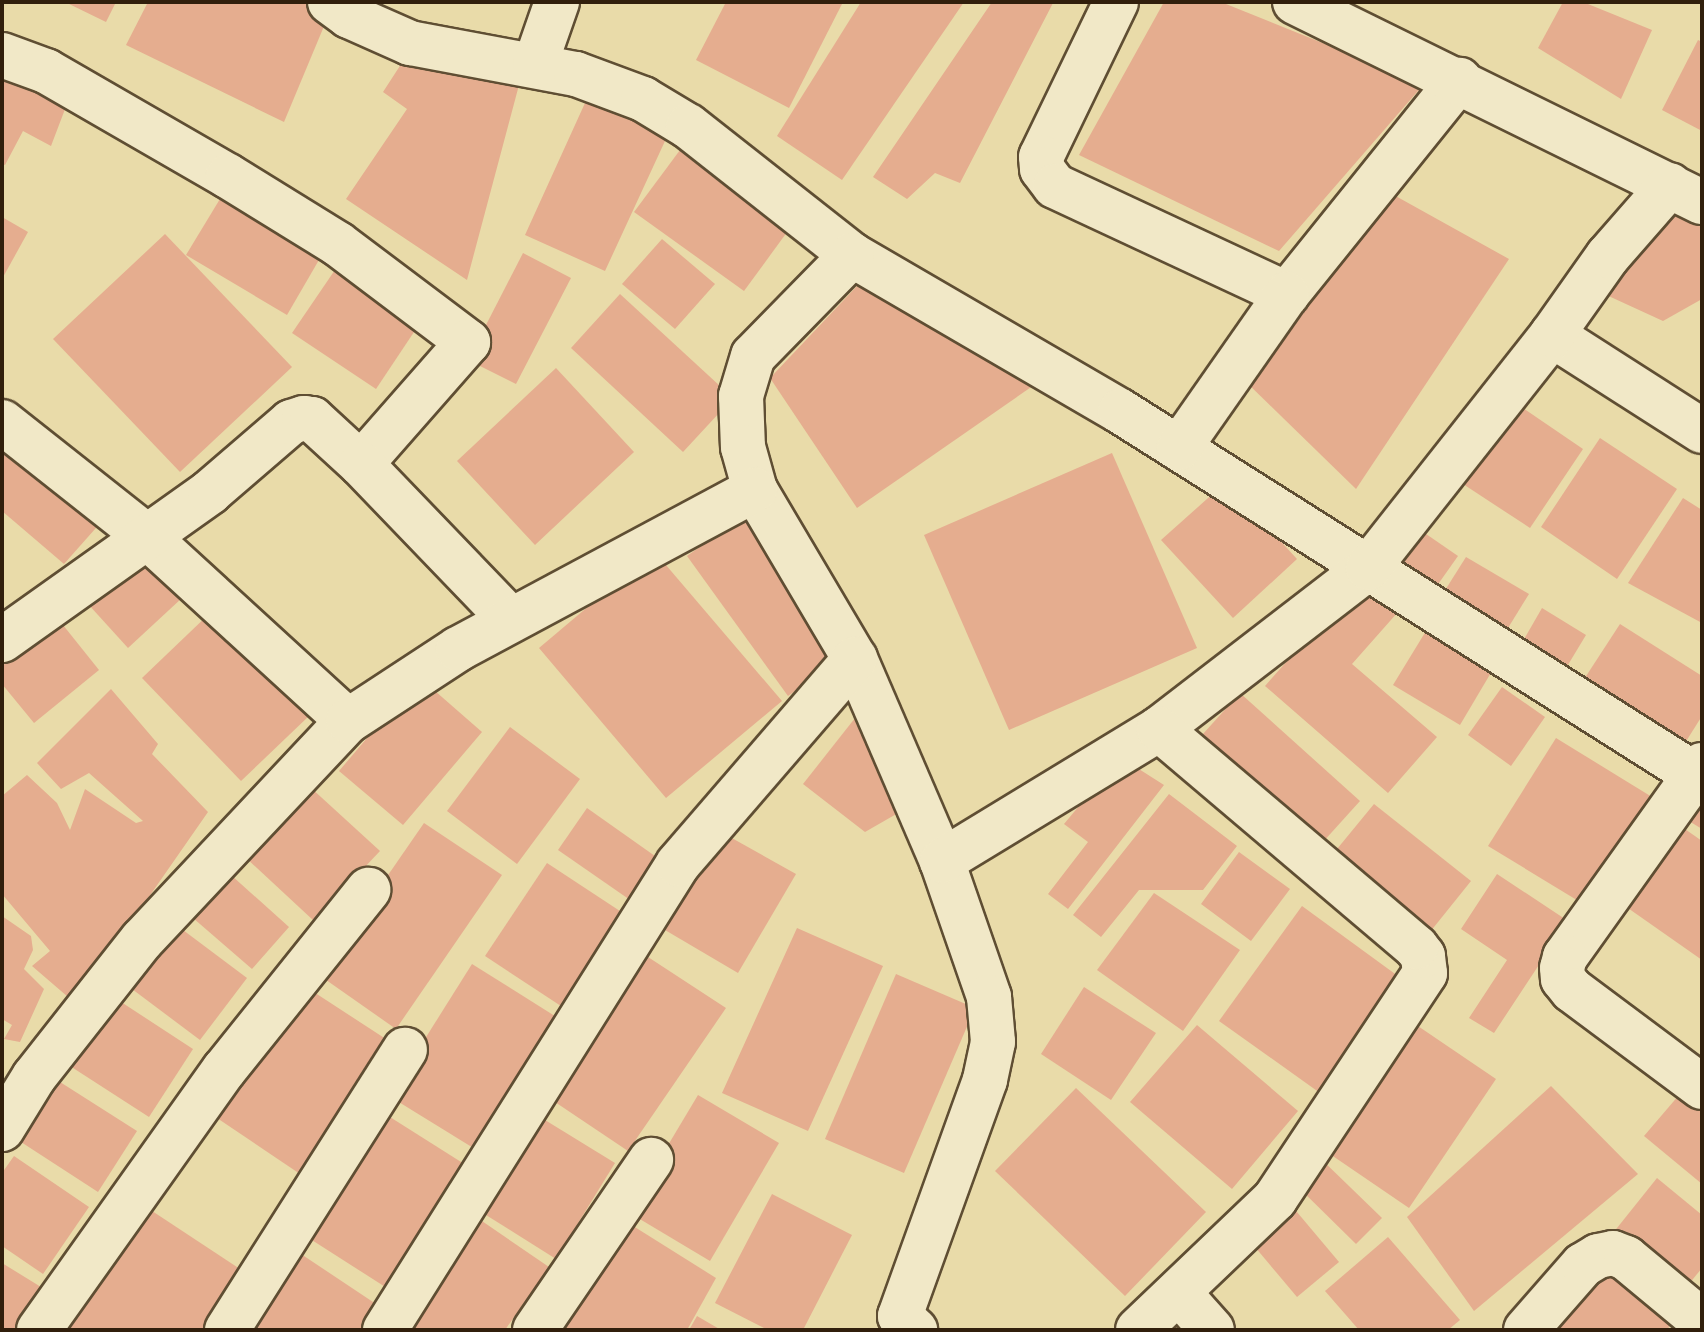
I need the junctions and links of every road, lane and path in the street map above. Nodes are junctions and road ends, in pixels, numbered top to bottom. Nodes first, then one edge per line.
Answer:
1 (330, 2) edge
2 (557, 2) edge
3 (1116, 2) edge
4 (1295, 2) edge
5 (2, 55) edge
6 (535, 65) junction
7 (1459, 80) junction
8 (1686, 194) edge
9 (852, 255) junction
10 (1287, 294) junction
11 (1552, 335) junction
12 (2, 422) edge
13 (1702, 431) edge
14 (1179, 448) junction
15 (361, 464) junction
16 (755, 490) junction
17 (145, 535) junction
18 (1368, 568) junction
19 (511, 620) junction
20 (2, 640) edge
21 (855, 659) junction
22 (348, 721) junction
23 (1159, 729) junction
24 (1700, 773) edge
25 (942, 861) junction
26 (368, 890) dead end
27 (405, 1050) dead end
28 (1702, 1087) edge
29 (2, 1129) edge
30 (651, 1160) dead end
31 (1180, 1294) junction
32 (1702, 1321) edge
33 (902, 1325) edge
34 (39, 1330) edge
35 (227, 1330) edge
36 (385, 1330) edge
37 (535, 1330) edge
38 (1138, 1330) edge
39 (1212, 1330) edge
40 (1526, 1330) edge

1 - 6 street
2 - 6 street
3 - 10 street
4 - 7 street
5 - 15 street
6 - 9 street
7 - 8 street
7 - 10 street
8 - 11 street
9 - 14 street
9 - 16 street
10 - 14 street
11 - 13 street
11 - 18 street
12 - 17 street
14 - 18 street
15 - 17 street
15 - 19 street
16 - 19 street
16 - 21 street
17 - 20 street
17 - 22 street
18 - 23 street
18 - 24 street
19 - 22 street
21 - 25 street
21 - 36 street
22 - 29 street
23 - 25 street
23 - 31 street
24 - 28 street
25 - 33 street
26 - 34 street
27 - 35 street
30 - 37 street
31 - 38 street
31 - 39 street
32 - 40 street

